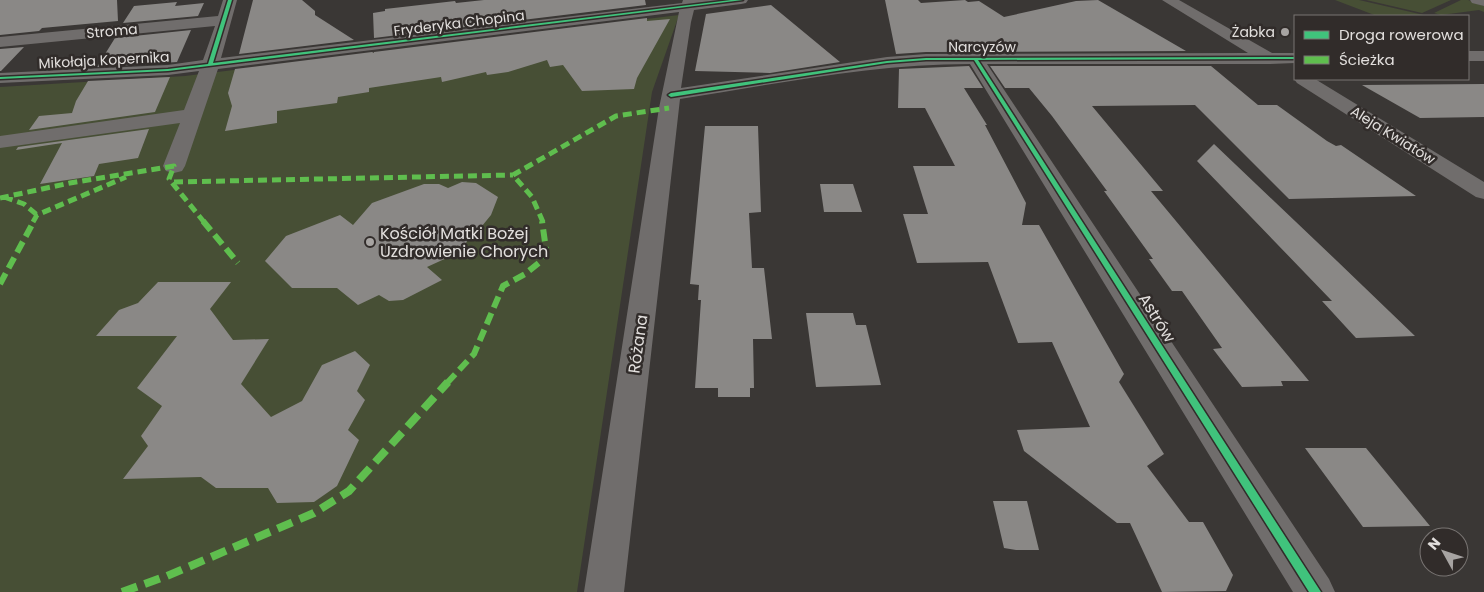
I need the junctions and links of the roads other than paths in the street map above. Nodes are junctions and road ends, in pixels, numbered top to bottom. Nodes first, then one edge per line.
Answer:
1 (230, 0) edge
2 (741, 0) edge
3 (1169, 0) edge
4 (1477, 0) edge
5 (1484, 2) edge
6 (689, 3) edge
7 (224, 20) junction
8 (0, 42) edge
9 (1469, 56) edge
10 (1484, 56) edge
11 (1294, 58) edge
12 (1269, 59) junction
13 (976, 60) junction
14 (210, 65) junction
15 (1294, 73) edge
16 (0, 78) edge
17 (1305, 80) edge
18 (671, 95) junction
19 (192, 115) junction
20 (0, 142) edge
21 (174, 166) dead end
22 (1484, 192) edge
23 (604, 592) edge
24 (1315, 592) edge

1 - 7 street
2 - 6 street, Fryderyka Chopina
3 - 12 street
4 - 5 street
6 - 14 street, Fryderyka Chopina
6 - 18 street, Różana
7 - 8 street, Stroma
7 - 14 street
9 - 10 street
11 - 12 street, Narcyzów
12 - 13 street, Narcyzów
12 - 15 street
13 - 18 street, Narcyzów
13 - 24 street, Astrów
14 - 16 street, Mikołaja Kopernika
14 - 19 street
17 - 22 street, Aleja Kwiatów
18 - 23 street, Różana
19 - 20 street
19 - 21 street

